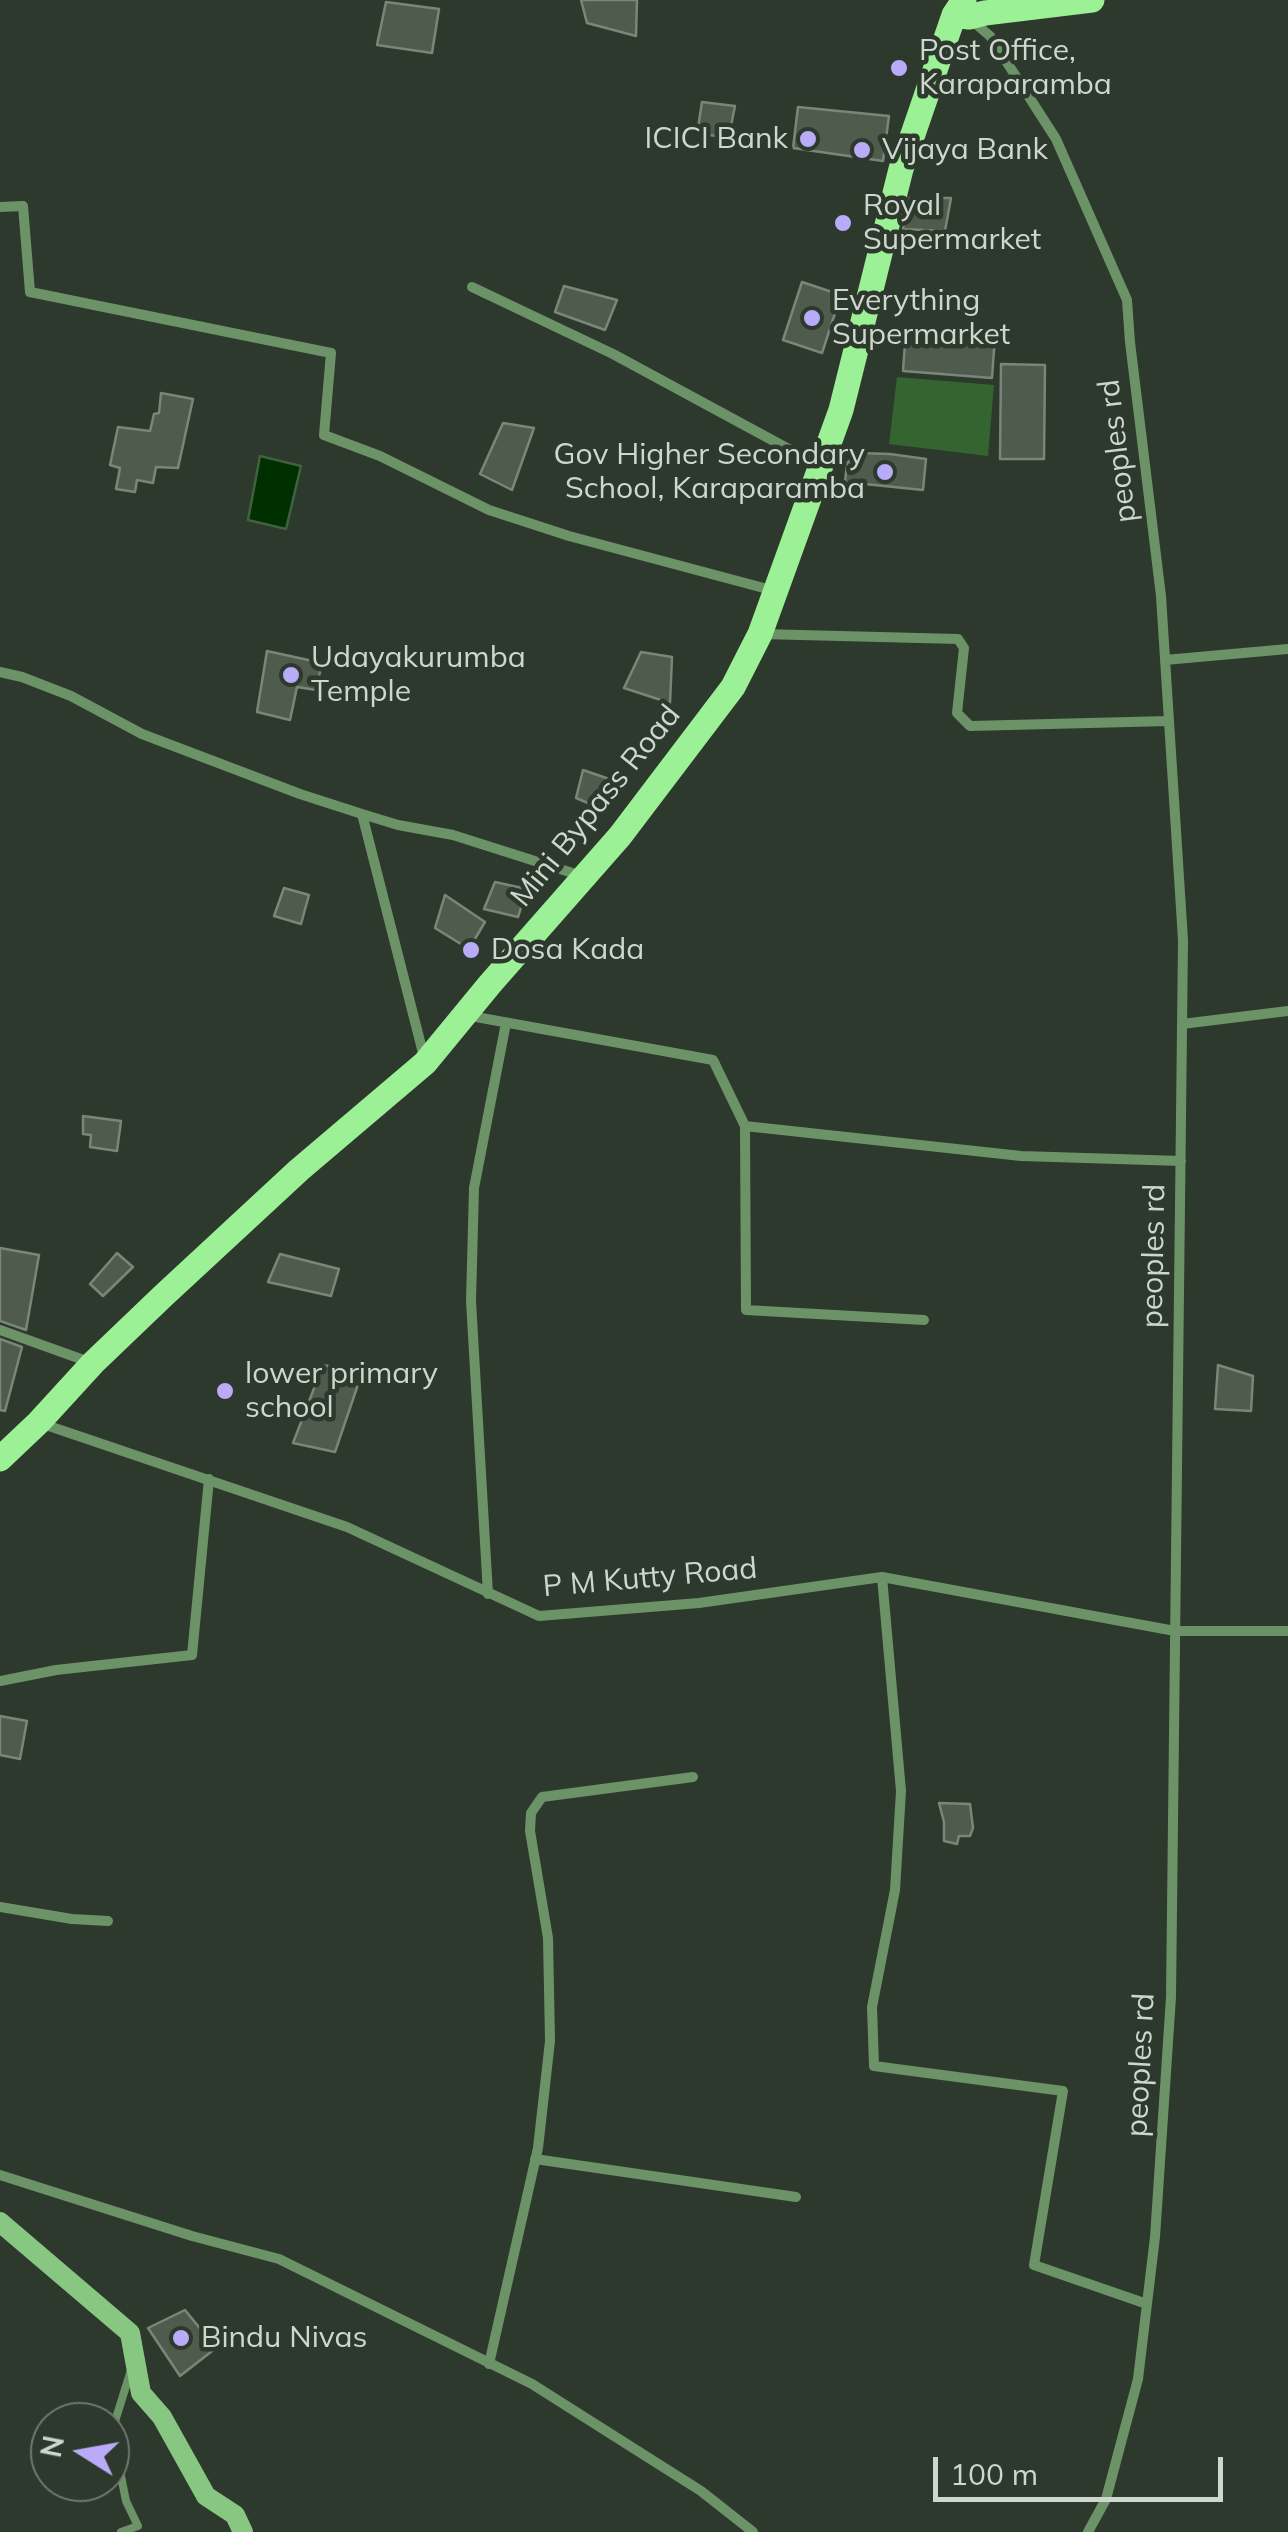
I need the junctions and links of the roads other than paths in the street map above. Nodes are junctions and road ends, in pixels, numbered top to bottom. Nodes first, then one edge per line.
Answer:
1 (1092, 0) edge
2 (968, 7) edge
3 (0, 206) edge
4 (472, 286) dead end
5 (821, 466) junction
6 (776, 592) junction
7 (760, 634) junction
8 (1288, 650) edge
9 (1165, 660) junction
10 (0, 672) edge
11 (1169, 721) junction
12 (362, 814) junction
13 (584, 877) junction
14 (1288, 1011) edge
15 (464, 1015) junction
16 (506, 1023) junction
17 (1182, 1024) junction
18 (425, 1063) junction
19 (745, 1126) junction
20 (1180, 1161) junction
21 (924, 1320) dead end
22 (0, 1330) edge
23 (93, 1363) junction
24 (39, 1422) junction
25 (0, 1459) edge
26 (208, 1479) junction
27 (882, 1577) junction
28 (488, 1594) junction
29 (1175, 1630) junction
30 (1288, 1631) edge
31 (0, 1682) edge
32 (692, 1777) dead end
33 (0, 1907) edge
34 (108, 1921) dead end
35 (536, 2158) junction
36 (0, 2175) edge
37 (796, 2197) dead end
38 (0, 2222) edge
39 (1147, 2304) junction
40 (134, 2361) junction
41 (489, 2364) junction
42 (121, 2532) edge
43 (243, 2532) edge
44 (753, 2532) edge
45 (1088, 2532) edge

1 - 2 main road
2 - 5 main road, Mini Bypass Road
2 - 9 street, peoples rd
3 - 6 street
4 - 5 street
5 - 6 main road, Mini Bypass Road
6 - 7 main road, Mini Bypass Road
7 - 11 street
7 - 13 main road, Mini Bypass Road
8 - 9 street
9 - 11 street, peoples rd
10 - 12 street
11 - 17 street, peoples rd
12 - 13 street
12 - 18 street
13 - 15 main road, Mini Bypass Road
14 - 17 street
15 - 16 street
15 - 18 main road, Mini Bypass Road
16 - 19 street
16 - 28 street
17 - 20 street, peoples rd
18 - 23 main road, Mini Bypass Road
19 - 20 street
19 - 21 street
20 - 29 street, peoples rd
22 - 23 street
23 - 24 main road, Mini Bypass Road
24 - 25 main road, Mini Bypass Road
24 - 26 street, P M Kutty Road
26 - 28 street, P M Kutty Road
26 - 31 street
27 - 28 street, P M Kutty Road
27 - 29 street, P M Kutty Road
27 - 39 street
29 - 30 street, P M Kutty Road
29 - 39 street, peoples rd
32 - 35 street
33 - 34 street
35 - 37 street
35 - 41 street
36 - 41 street
38 - 40 street
39 - 45 street, peoples rd
40 - 42 lane
40 - 43 street
41 - 44 street

